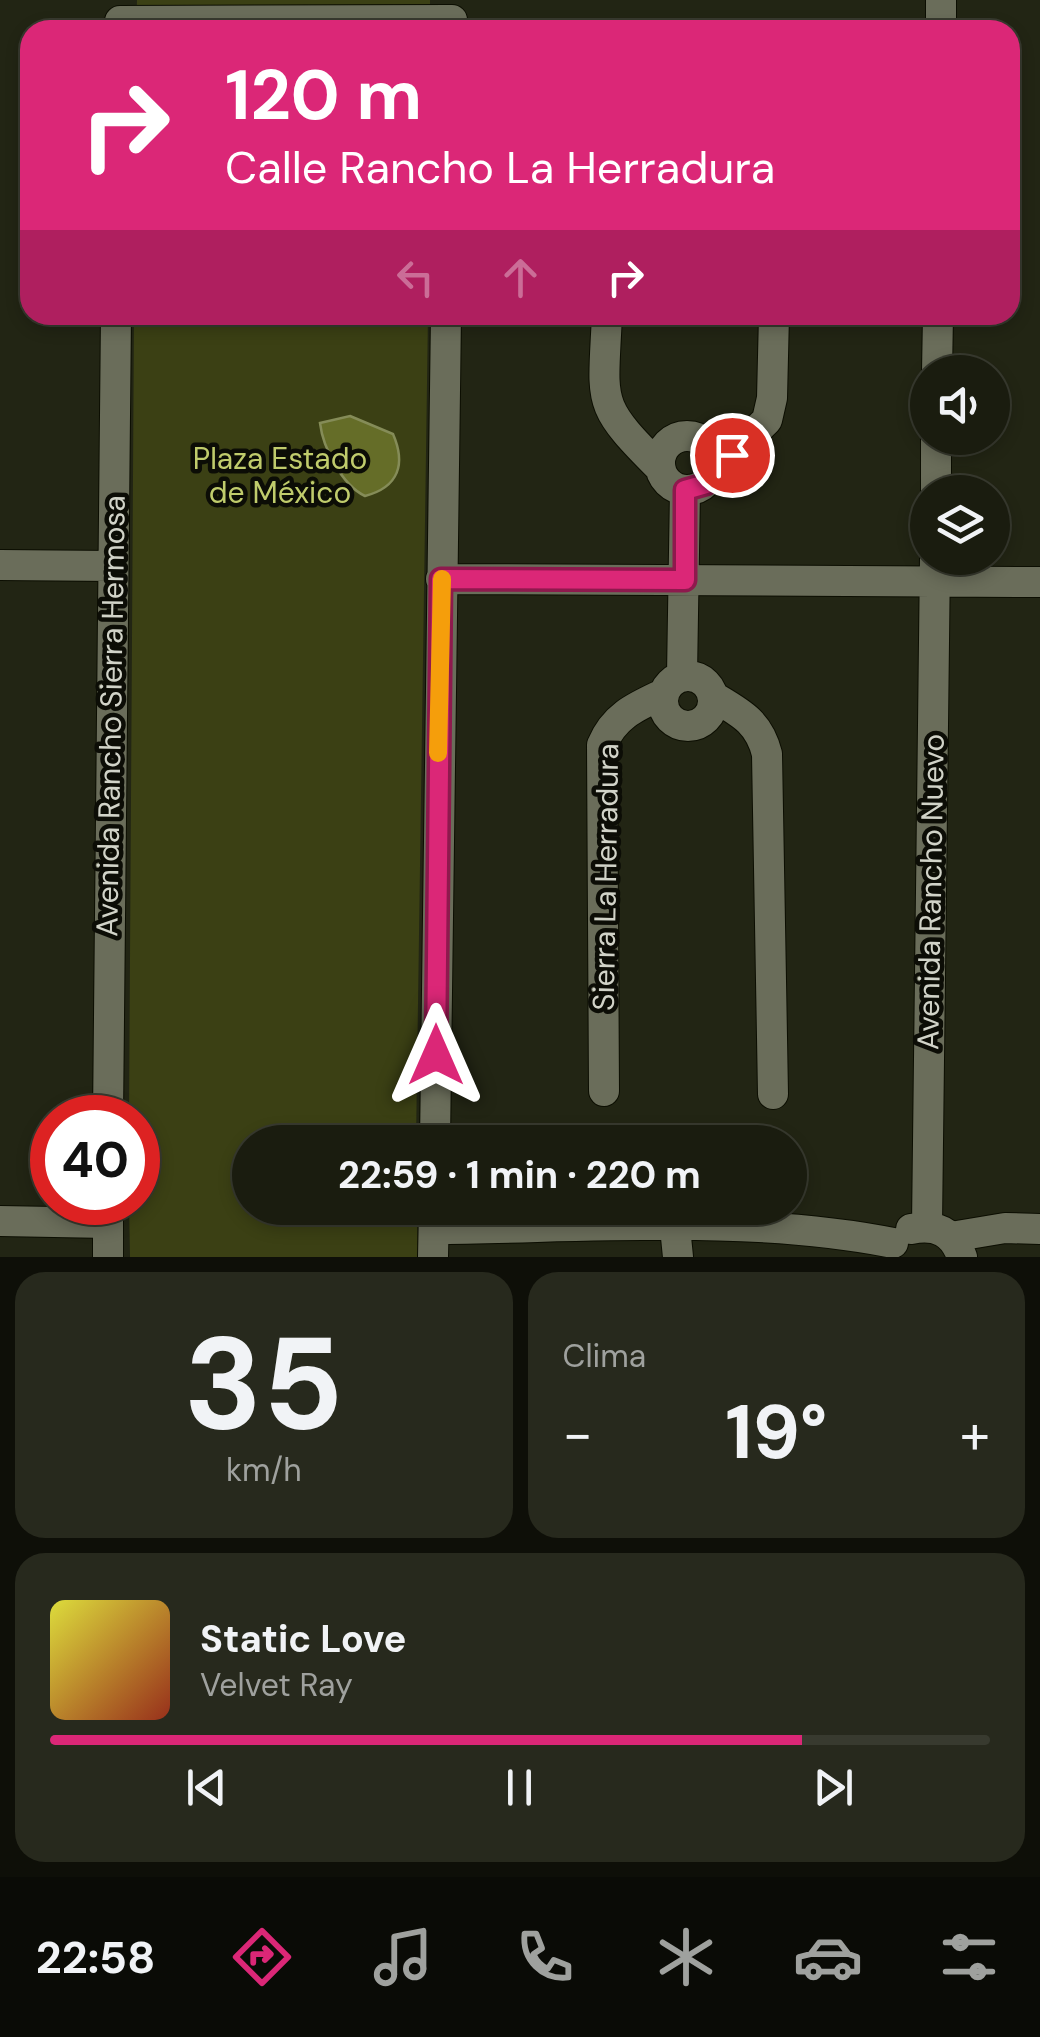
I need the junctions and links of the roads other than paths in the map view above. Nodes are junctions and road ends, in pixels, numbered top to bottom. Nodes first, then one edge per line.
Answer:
1 (120, 17) edge
2 (452, 17) edge
3 (116, 325) edge
4 (446, 325) edge
5 (607, 325) edge
6 (774, 325) edge
7 (938, 325) edge
8 (937, 355) edge
9 (660, 468) junction
10 (712, 474) junction
11 (685, 490) junction
12 (0, 565) edge
13 (112, 566) junction
14 (910, 570) edge
15 (935, 575) edge
16 (983, 575) edge
17 (441, 579) junction
18 (685, 580) junction
19 (1040, 582) edge
20 (673, 685) junction
21 (714, 697) junction
22 (604, 1091) dead end
23 (772, 1094) dead end
24 (108, 1095) edge
25 (435, 1125) edge
26 (30, 1219) edge
27 (0, 1221) edge
28 (108, 1225) edge
29 (1040, 1229) edge
30 (434, 1231) edge
31 (947, 1240) edge
32 (677, 1242) edge
33 (890, 1250) edge
34 (108, 1257) edge

1 - 2 street
3 - 13 street, Avenida Rancho Sierra Hermosa
4 - 17 street
5 - 9 street
6 - 10 street
7 - 8 street
9 - 10 street
9 - 11 street
10 - 11 street
11 - 18 street
12 - 13 street
13 - 24 street, Avenida Rancho Sierra Hermosa
14 - 18 street
15 - 31 street, Avenida Rancho Nuevo
16 - 19 street
17 - 18 street
17 - 25 street
18 - 20 street
20 - 21 street
20 - 21 street
20 - 22 street, Sierra La Herradura
21 - 23 street
26 - 27 street
28 - 34 street
29 - 31 street
30 - 32 street
31 - 33 street
32 - 33 street

